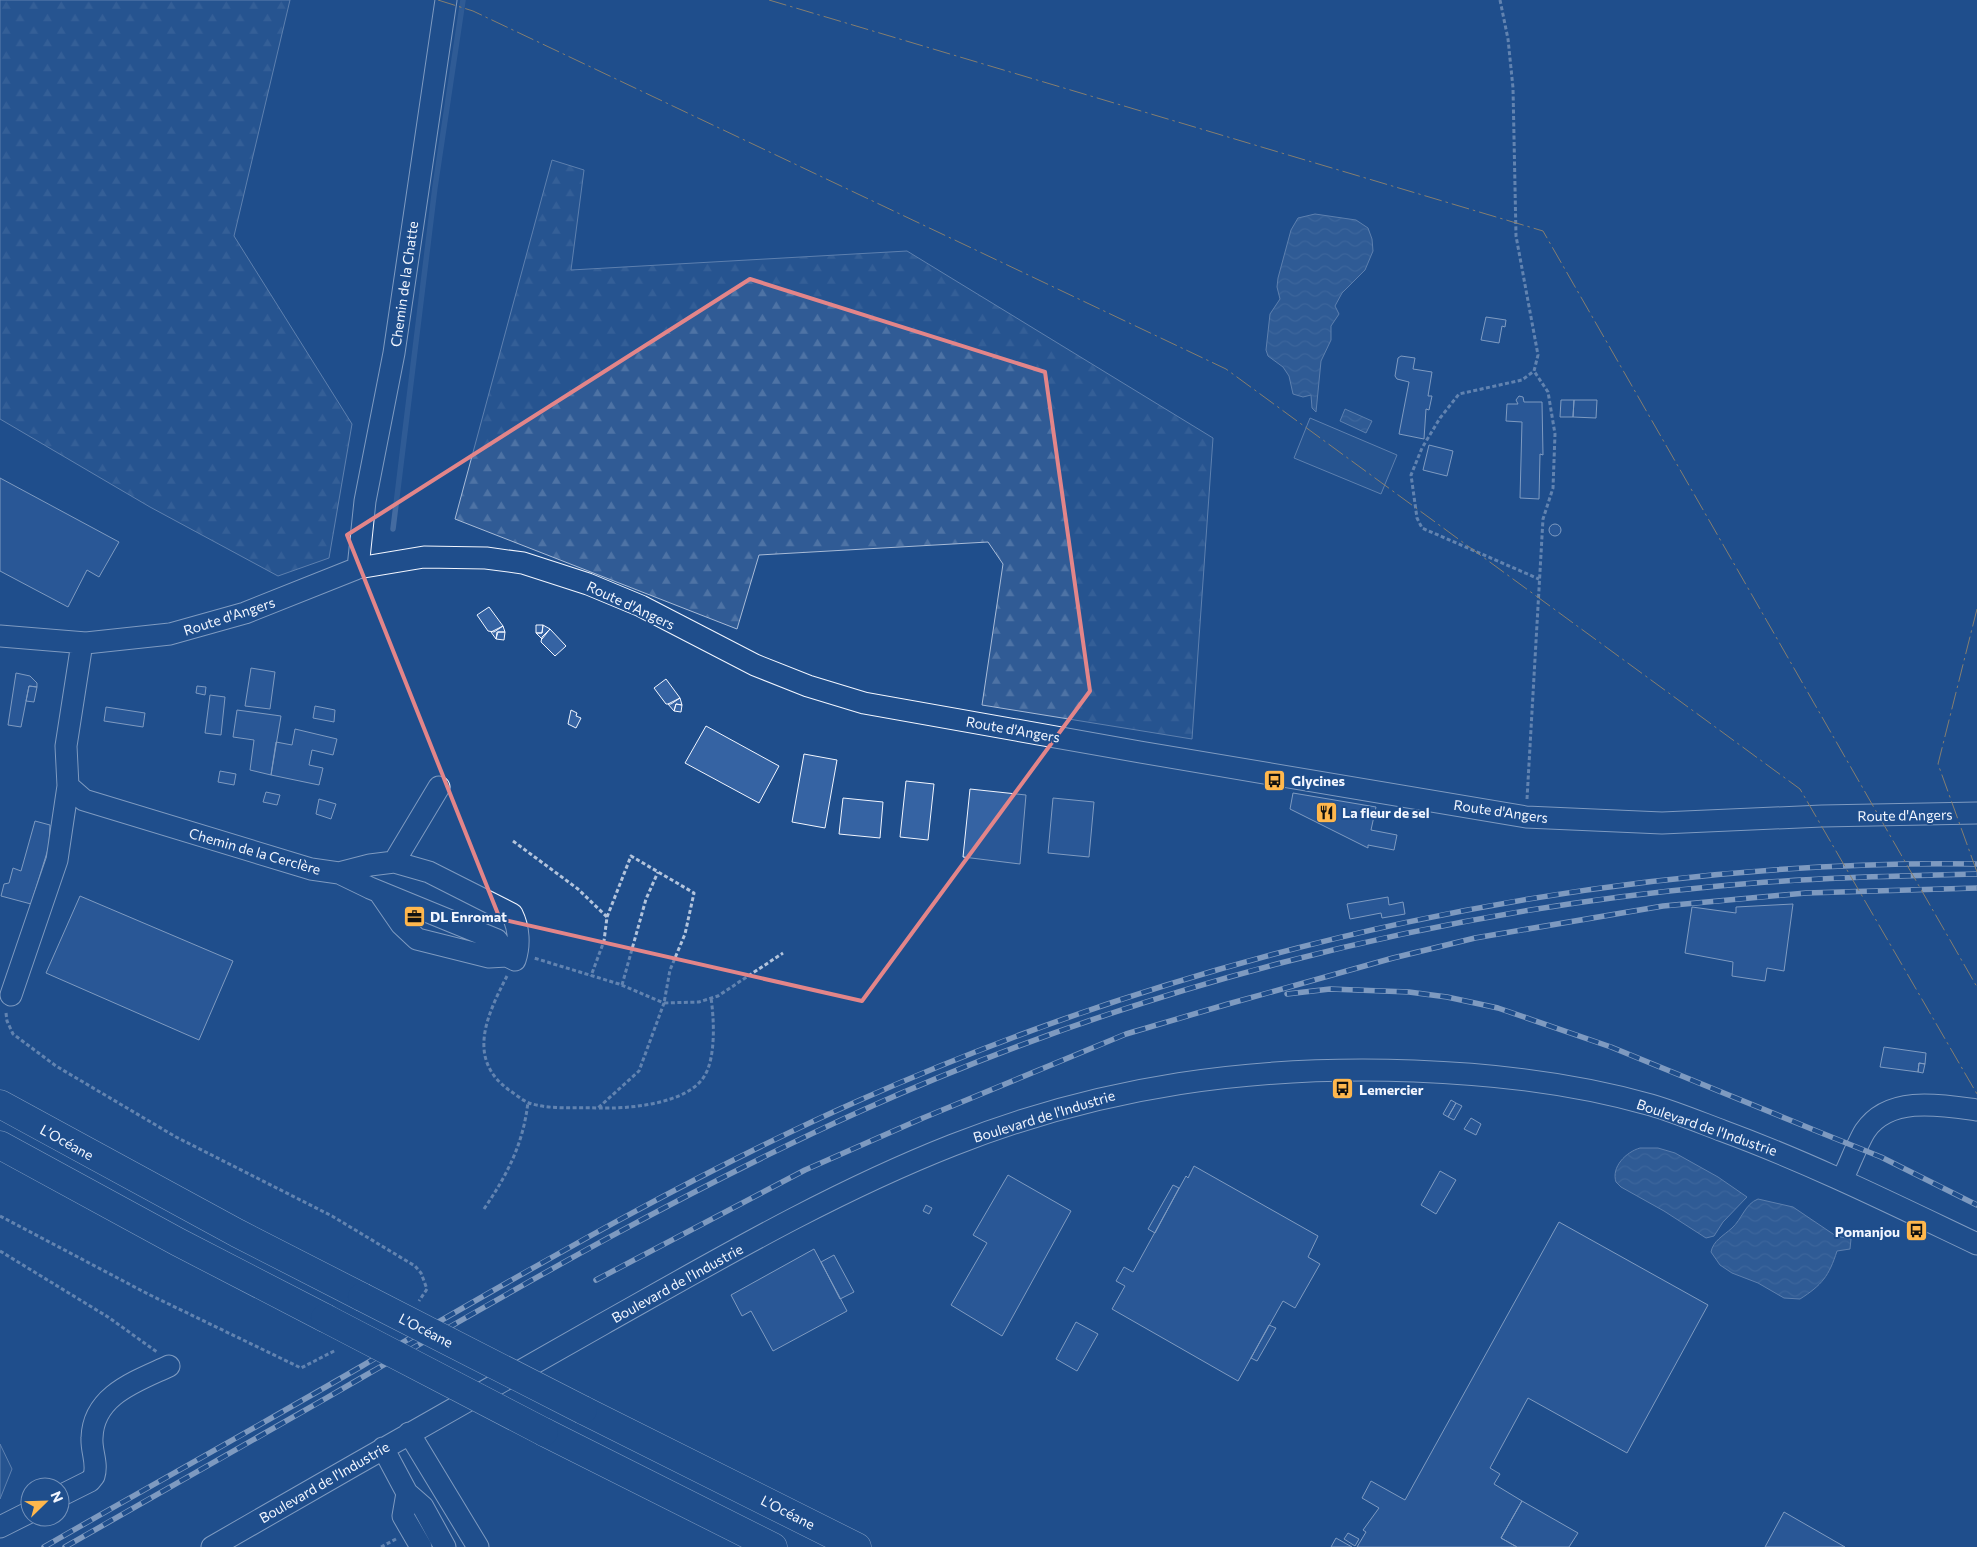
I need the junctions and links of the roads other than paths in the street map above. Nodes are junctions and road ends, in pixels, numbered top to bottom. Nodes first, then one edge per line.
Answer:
1 (446, 0) edge
2 (358, 568) junction
3 (0, 636) edge
4 (84, 643) junction
5 (68, 786) junction
6 (439, 787) dead end
7 (1977, 813) edge
8 (394, 862) junction
9 (339, 874) junction
10 (379, 892) junction
11 (513, 956) junction
12 (11, 995) dead end
13 (0, 1104) edge
14 (1977, 1110) edge
15 (0, 1145) edge
16 (1842, 1180) junction
17 (1977, 1244) edge
18 (169, 1366) road end
19 (409, 1433) junction
20 (383, 1448) junction
21 (70, 1491) edge
22 (407, 1492) junction
23 (20, 1517) edge
24 (0, 1527) edge
25 (212, 1547) edge
26 (421, 1547) edge
27 (446, 1547) edge
28 (478, 1547) edge
29 (773, 1547) edge
30 (857, 1547) edge

1 - 2 street, Chemin de la Chatte
2 - 4 street, Route d'Angers
2 - 7 street, Route d'Angers
3 - 4 street, Route d'Angers
4 - 5 street
5 - 9 street, Chemin de la Cerclère
5 - 12 street
6 - 8 street
8 - 9 street, Chemin de la Cerclère
8 - 11 street, Chemin de la Cerclère
9 - 10 street
10 - 11 street
10 - 11 street
13 - 30 highway, L’Océane, bridge
14 - 16 street
15 - 29 highway, bridge
16 - 17 street, Boulevard de l'Industrie
16 - 19 street, Boulevard de l'Industrie
18 - 21 street
19 - 20 street, Boulevard de l'Industrie
19 - 28 street
20 - 22 street
20 - 25 street, Boulevard de l'Industrie
22 - 26 street
22 - 27 street
23 - 24 street

